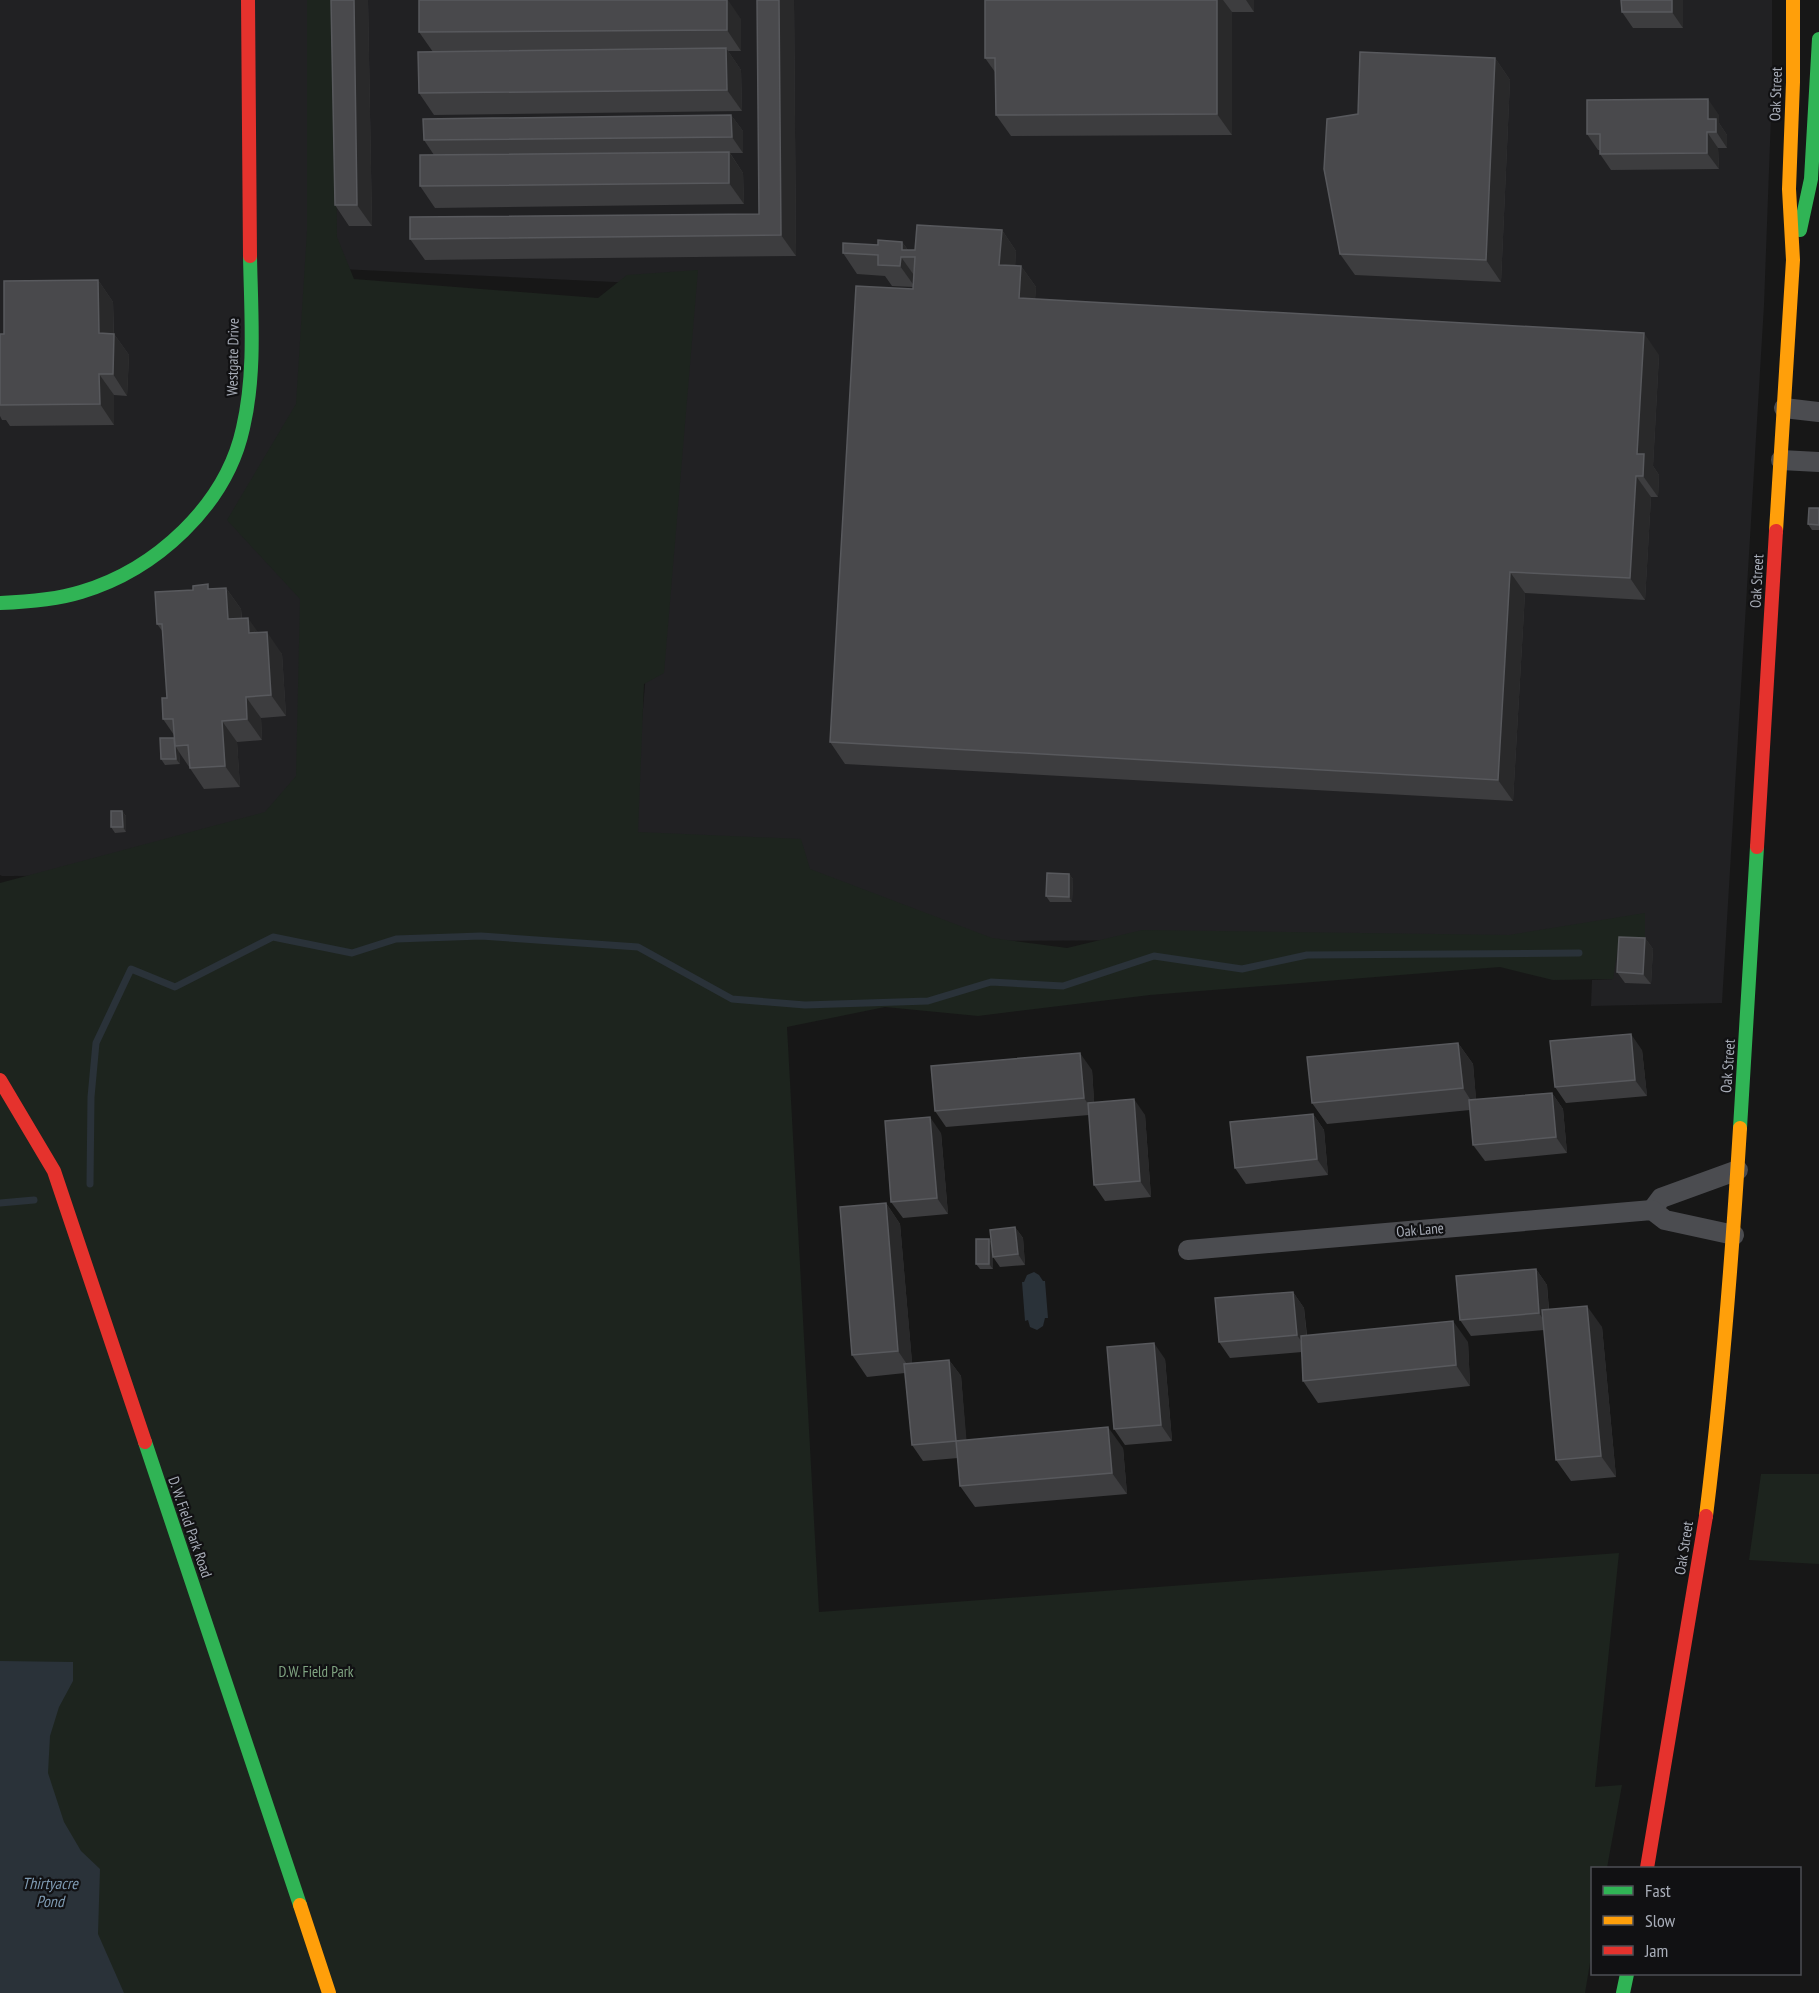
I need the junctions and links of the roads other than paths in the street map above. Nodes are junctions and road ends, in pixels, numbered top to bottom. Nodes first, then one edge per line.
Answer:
1 (249, 0) edge
2 (1793, 0) edge
3 (1819, 39) edge
4 (1793, 260) junction
5 (1784, 408) junction
6 (1819, 412) edge
7 (1781, 460) junction
8 (1819, 462) edge
9 (0, 603) edge
10 (0, 1080) edge
11 (1738, 1170) junction
12 (1652, 1210) junction
13 (1734, 1236) junction
14 (1188, 1250) dead end
15 (1647, 1867) edge
16 (1627, 1975) edge
17 (329, 1993) edge
18 (1623, 1993) edge

1 - 9 main road, Westgate Drive
2 - 4 main road, Oak Street
3 - 4 main road, Oak Street
4 - 5 main road, Oak Street
5 - 6 street
5 - 7 main road, Oak Street
7 - 8 street
7 - 11 main road, Oak Street
10 - 17 main road, D. W. Field Park Road
11 - 12 street
11 - 13 main road, Oak Street
12 - 13 street
12 - 14 street, Oak Lane
13 - 15 main road, Oak Street
16 - 18 main road

